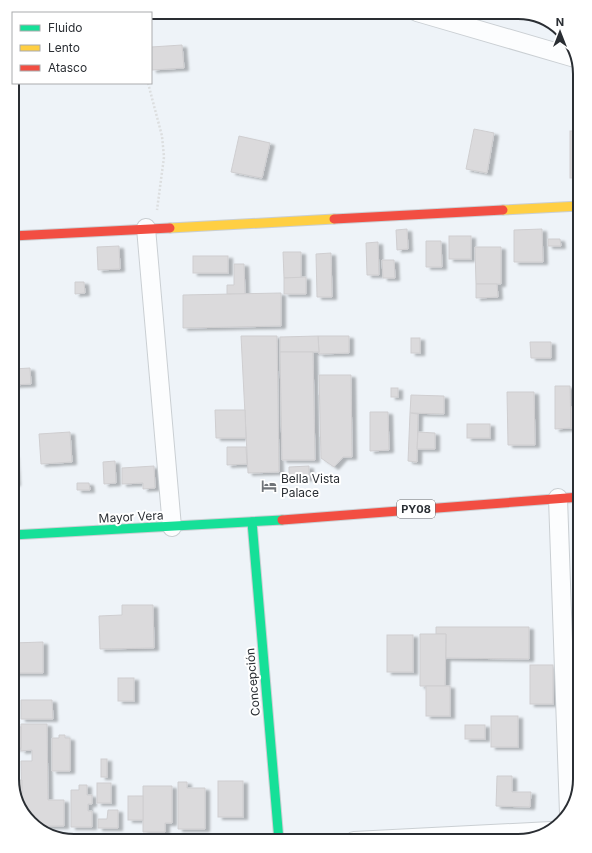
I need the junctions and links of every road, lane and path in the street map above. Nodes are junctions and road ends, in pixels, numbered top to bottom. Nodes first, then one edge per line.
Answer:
1 (441, 19) edge
2 (570, 56) edge
3 (148, 84) edge
4 (573, 206) edge
5 (150, 228) junction
6 (19, 236) edge
7 (573, 497) edge
8 (558, 498) junction
9 (252, 522) junction
10 (172, 527) junction
11 (19, 534) edge
12 (568, 803) edge
13 (532, 832) edge
14 (278, 834) edge
15 (492, 834) edge

1 - 2 street
3 - 5 path
4 - 5 main road
5 - 6 main road
5 - 10 street
7 - 8 main road, PY08
8 - 9 main road, PY08
8 - 12 street
9 - 10 main road, Mayor Vera / PY08
9 - 14 main road, Concepción
10 - 11 main road, Mayor Vera / PY08
13 - 15 street

